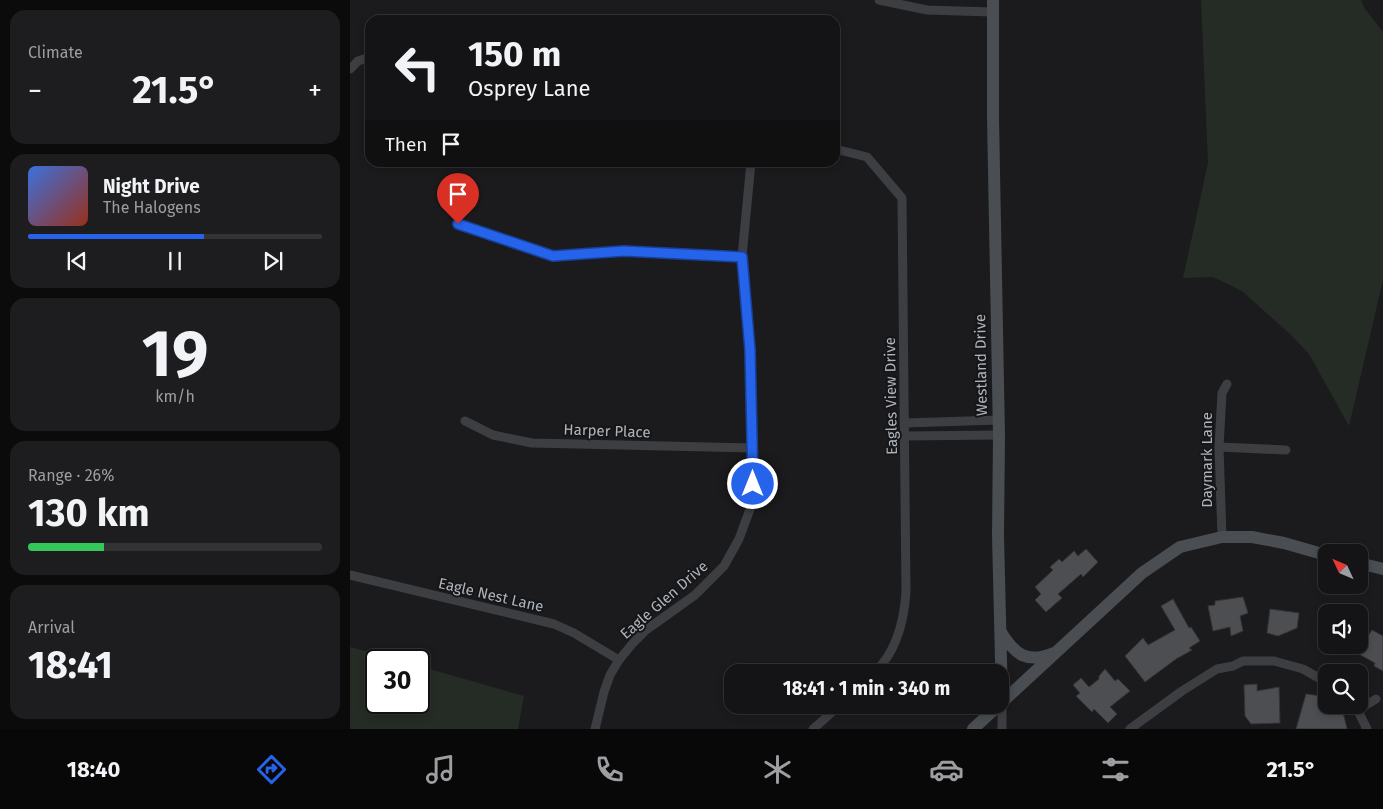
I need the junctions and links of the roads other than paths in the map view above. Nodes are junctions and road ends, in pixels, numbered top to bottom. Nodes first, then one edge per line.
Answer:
1 (878, 0) edge
2 (993, 6) edge
3 (365, 59) edge
4 (350, 69) edge
5 (840, 150) edge
6 (751, 167) edge
7 (458, 224) dead end
8 (742, 257) junction
9 (1227, 384) dead end
10 (998, 420) junction
11 (464, 421) dead end
12 (905, 423) junction
13 (999, 435) junction
14 (905, 436) junction
15 (1218, 447) junction
16 (753, 448) junction
17 (1286, 450) dead end
18 (1222, 537) junction
19 (1318, 553) edge
20 (1368, 565) edge
21 (1383, 569) edge
22 (350, 575) edge
23 (1001, 632) junction
24 (1058, 651) junction
25 (619, 660) junction
26 (882, 664) edge
27 (1001, 664) edge
28 (1318, 677) edge
29 (1009, 696) edge
30 (1376, 699) dead end
31 (1368, 702) edge
32 (830, 714) edge
33 (989, 714) edge
34 (1001, 714) edge
35 (1360, 714) edge
36 (595, 729) edge
37 (813, 729) edge
38 (973, 729) edge
39 (1002, 729) edge
40 (1130, 729) edge
41 (1367, 729) edge

1 - 2 street
2 - 10 main road, Westland Drive
3 - 4 street
5 - 12 street, Eagles View Drive
6 - 8 street, Eagle Glen Drive
7 - 8 street
8 - 16 street, Eagle Glen Drive
9 - 15 street, Daymark Lane
10 - 12 street
10 - 13 main road, Westland Drive
11 - 16 street, Harper Place
12 - 14 street, Eagles View Drive
13 - 14 street
13 - 23 main road, Westland Drive
14 - 26 street, Eagles View Drive
15 - 17 street
15 - 18 street, Daymark Lane
16 - 25 street, Eagle Glen Drive
18 - 19 main road
18 - 24 main road
20 - 21 main road
22 - 25 street, Eagle Nest Lane
23 - 24 main road
23 - 27 main road, Westland Drive
24 - 29 main road
25 - 36 street, Eagle Glen Drive
28 - 40 street
30 - 31 street
32 - 37 street
33 - 38 main road
34 - 39 street, Westland Drive
35 - 41 street

